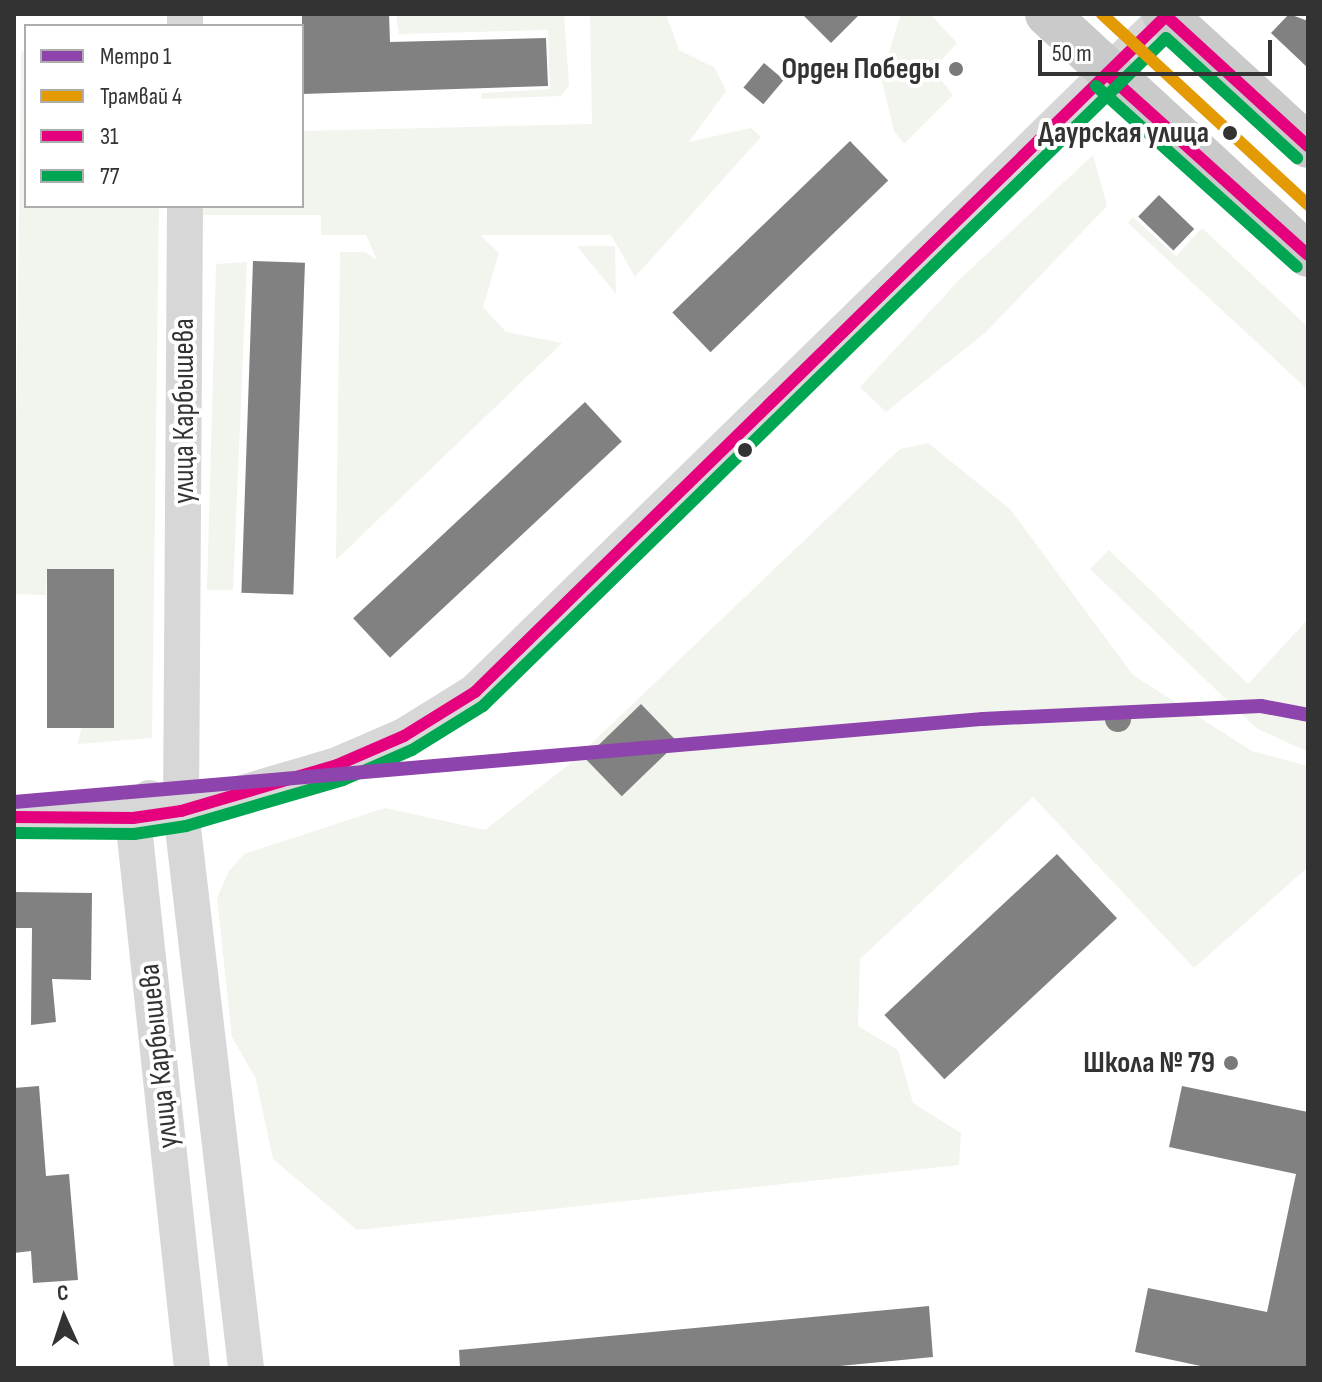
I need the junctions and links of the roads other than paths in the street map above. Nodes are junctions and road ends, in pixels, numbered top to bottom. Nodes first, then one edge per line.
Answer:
1 (1047, 14) edge
2 (1166, 15) edge
3 (1107, 74) junction
4 (1308, 146) edge
5 (185, 208) edge
6 (1308, 255) edge
7 (180, 760) junction
8 (181, 811) junction
9 (14, 817) edge
10 (133, 818) junction
11 (192, 1368) edge
12 (246, 1368) edge

1 - 3 main road
2 - 3 street
2 - 4 main road
3 - 6 main road
3 - 8 street
5 - 7 street, улица Карбышева
7 - 8 street, улица Карбышева
7 - 10 street
8 - 10 street
8 - 12 street, улица Карбышева
9 - 10 street
10 - 11 street, улица Карбышева

